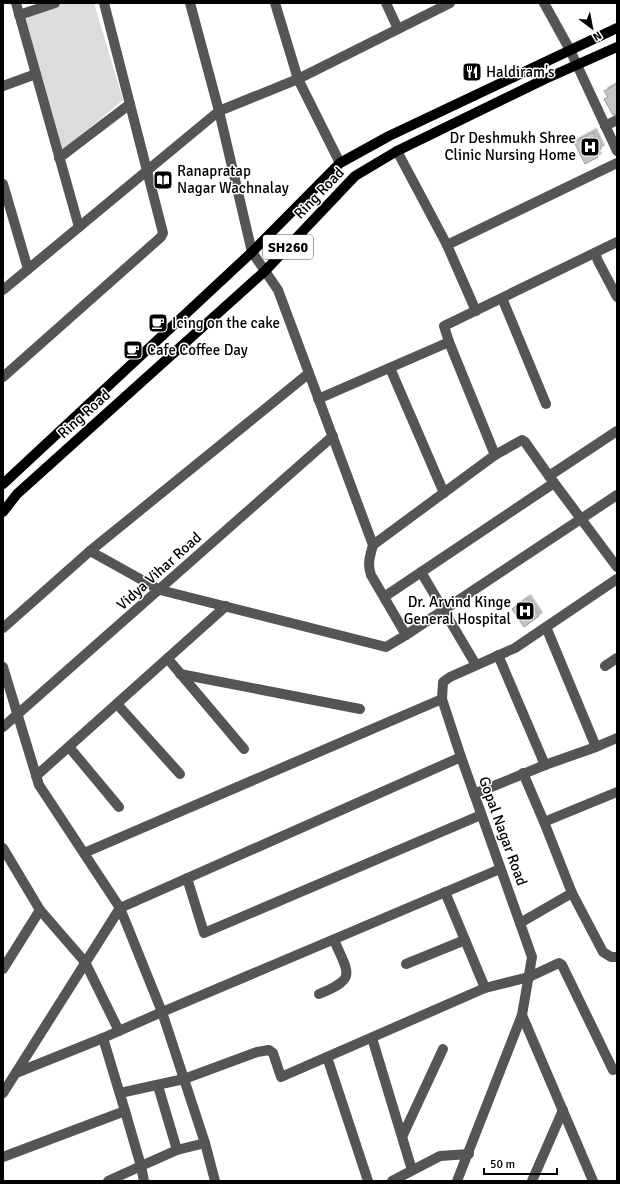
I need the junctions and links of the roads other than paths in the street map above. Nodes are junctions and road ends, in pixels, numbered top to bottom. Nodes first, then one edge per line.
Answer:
1 (16, 3) edge
2 (55, 3) edge
3 (104, 3) edge
4 (190, 3) edge
5 (276, 3) edge
6 (386, 3) edge
7 (450, 3) edge
8 (544, 3) edge
9 (19, 16) junction
10 (617, 28) edge
11 (398, 29) junction
12 (617, 47) edge
13 (570, 50) junction
14 (577, 65) junction
15 (36, 74) junction
16 (298, 79) junction
17 (3, 86) edge
18 (130, 104) junction
19 (219, 111) junction
20 (617, 120) edge
21 (605, 126) junction
22 (397, 151) junction
23 (617, 151) edge
24 (60, 158) junction
25 (340, 163) junction
26 (617, 163) edge
27 (147, 171) junction
28 (3, 184) edge
29 (79, 227) junction
30 (617, 242) edge
31 (447, 245) junction
32 (252, 252) junction
33 (595, 253) junction
34 (28, 269) junction
35 (265, 271) junction
36 (3, 290) edge
37 (617, 297) edge
38 (502, 298) junction
39 (476, 311) junction
40 (449, 342) junction
41 (390, 368) junction
42 (308, 374) junction
43 (3, 377) edge
44 (318, 399) junction
45 (546, 404) dead end
46 (617, 431) edge
47 (333, 436) junction
48 (495, 456) junction
49 (551, 479) junction
50 (3, 484) edge
51 (444, 493) junction
52 (617, 495) edge
53 (3, 512) edge
54 (581, 519) junction
55 (373, 545) junction
56 (90, 551) junction
57 (617, 567) edge
58 (421, 572) junction
59 (617, 579) edge
60 (160, 590) junction
61 (384, 597) junction
62 (226, 606) junction
63 (444, 610) junction
64 (546, 627) junction
65 (3, 628) edge
66 (406, 634) junction
67 (498, 655) junction
68 (617, 658) edge
69 (168, 659) junction
70 (476, 665) junction
71 (605, 666) dead end
72 (3, 667) edge
73 (180, 674) junction
74 (442, 699) junction
75 (117, 704) junction
76 (360, 709) dead end
77 (17, 716) junction
78 (3, 727) edge
79 (617, 738) edge
80 (69, 747) junction
81 (596, 747) junction
82 (244, 749) dead end
83 (460, 757) junction
84 (545, 765) junction
85 (523, 773) junction
86 (180, 774) dead end
87 (36, 776) junction
88 (617, 792) edge
89 (474, 794) junction
90 (119, 807) dead end
91 (481, 815) junction
92 (544, 822) junction
93 (3, 848) edge
94 (84, 853) junction
95 (500, 869) junction
96 (187, 878) junction
97 (445, 892) junction
98 (572, 893) junction
99 (120, 908) junction
100 (40, 910) junction
101 (520, 923) junction
102 (334, 940) junction
103 (465, 940) junction
104 (617, 957) edge
105 (85, 962) junction
106 (406, 964) dead end
107 (3, 969) edge
108 (529, 977) junction
109 (485, 988) junction
110 (318, 994) dead end
111 (162, 1012) junction
112 (522, 1015) junction
113 (119, 1031) junction
114 (102, 1038) junction
115 (372, 1038) junction
116 (443, 1049) dead end
117 (327, 1057) junction
118 (613, 1070) dead end
119 (16, 1073) junction
120 (184, 1079) junction
121 (158, 1086) junction
122 (3, 1092) edge
123 (120, 1093) junction
124 (563, 1110) junction
125 (125, 1111) junction
126 (403, 1135) junction
127 (205, 1143) junction
128 (177, 1150) junction
129 (469, 1154) junction
130 (3, 1157) edge
131 (140, 1166) junction
132 (412, 1170) junction
133 (108, 1181) edge
134 (144, 1181) edge
135 (215, 1181) edge
136 (368, 1181) edge
137 (392, 1181) edge
138 (457, 1181) edge
139 (532, 1181) edge
140 (592, 1181) edge

1 - 9 street
2 - 9 street
3 - 18 street
4 - 19 street
5 - 16 street
6 - 11 street
7 - 11 street
8 - 13 street
9 - 15 street
10 - 13 main road, Ring Road / SH260
11 - 16 street
12 - 14 main road, Ring Road / SH260
13 - 14 street
13 - 25 main road, Ring Road / SH260
14 - 21 street
14 - 22 main road, Ring Road / SH260
15 - 17 street
15 - 24 street
16 - 19 street
16 - 25 street
18 - 24 street
18 - 27 street
19 - 27 street
19 - 32 street
20 - 21 street
21 - 23 street
22 - 31 street
22 - 35 main road, Ring Road / SH260
24 - 29 street
25 - 32 main road, Ring Road / SH260
26 - 31 street
27 - 29 street
27 - 43 street
28 - 34 street
29 - 34 street
30 - 33 street
31 - 39 street
32 - 35 street
32 - 50 main road, Ring Road / SH260
33 - 37 street
33 - 38 street
34 - 36 street
35 - 42 street
35 - 53 main road, Ring Road / SH260
38 - 39 street
38 - 45 street
39 - 40 street
40 - 41 street
40 - 48 street
41 - 44 street
41 - 51 street
42 - 44 street
42 - 56 street
44 - 47 street
46 - 49 street
47 - 55 street
47 - 60 street, Vidya Vihar Road
48 - 49 street
48 - 51 street
49 - 54 street
49 - 58 street
51 - 55 street
52 - 54 street
54 - 57 street
54 - 63 street
55 - 61 street
56 - 60 street
56 - 65 street
58 - 61 street
58 - 63 street
59 - 64 street, Gopal Nagar Road
60 - 62 street
60 - 77 street, Vidya Vihar Road
61 - 66 street
62 - 66 street
62 - 69 street
63 - 66 street
63 - 70 street
64 - 67 street, Gopal Nagar Road
64 - 81 street
67 - 70 street, Gopal Nagar Road
67 - 84 street
68 - 71 street
69 - 73 street
69 - 75 street
70 - 74 street, Gopal Nagar Road
72 - 77 street
73 - 76 street
73 - 82 street
74 - 83 street, Gopal Nagar Road
74 - 94 street
75 - 80 street
75 - 86 street
77 - 78 street, Vidya Vihar Road
77 - 87 street
79 - 81 street
80 - 87 street
80 - 90 street
81 - 84 street
83 - 89 street, Gopal Nagar Road
83 - 96 street
84 - 85 street
85 - 89 street
85 - 92 street
87 - 94 street
88 - 92 street
89 - 91 street, Gopal Nagar Road
91 - 95 street, Gopal Nagar Road
91 - 96 street
92 - 98 street
93 - 100 street
94 - 99 street
95 - 97 street
95 - 101 street, Gopal Nagar Road
96 - 99 street
97 - 102 street
97 - 103 street
98 - 101 street
98 - 104 street
99 - 105 street
99 - 111 street
100 - 105 street
100 - 107 street
101 - 108 street, Gopal Nagar Road
102 - 110 street
102 - 111 street
103 - 106 street
103 - 109 street
105 - 113 street
105 - 119 street
108 - 109 street
108 - 112 street, Gopal Nagar Road
108 - 118 street
109 - 115 street
111 - 113 street
111 - 120 street
112 - 124 street
112 - 129 street, Gopal Nagar Road
113 - 114 street
114 - 119 street
114 - 123 street
115 - 117 street
115 - 126 street
116 - 126 street
117 - 120 street
117 - 136 street
119 - 122 street
120 - 121 street
120 - 127 street
121 - 123 street
121 - 128 street
123 - 125 street
124 - 139 street
124 - 140 street
125 - 130 street
125 - 131 street
126 - 132 street
127 - 128 street
127 - 135 street
128 - 131 street
129 - 132 street
129 - 138 street, Gopal Nagar Road
131 - 133 street
131 - 134 street
132 - 137 street

